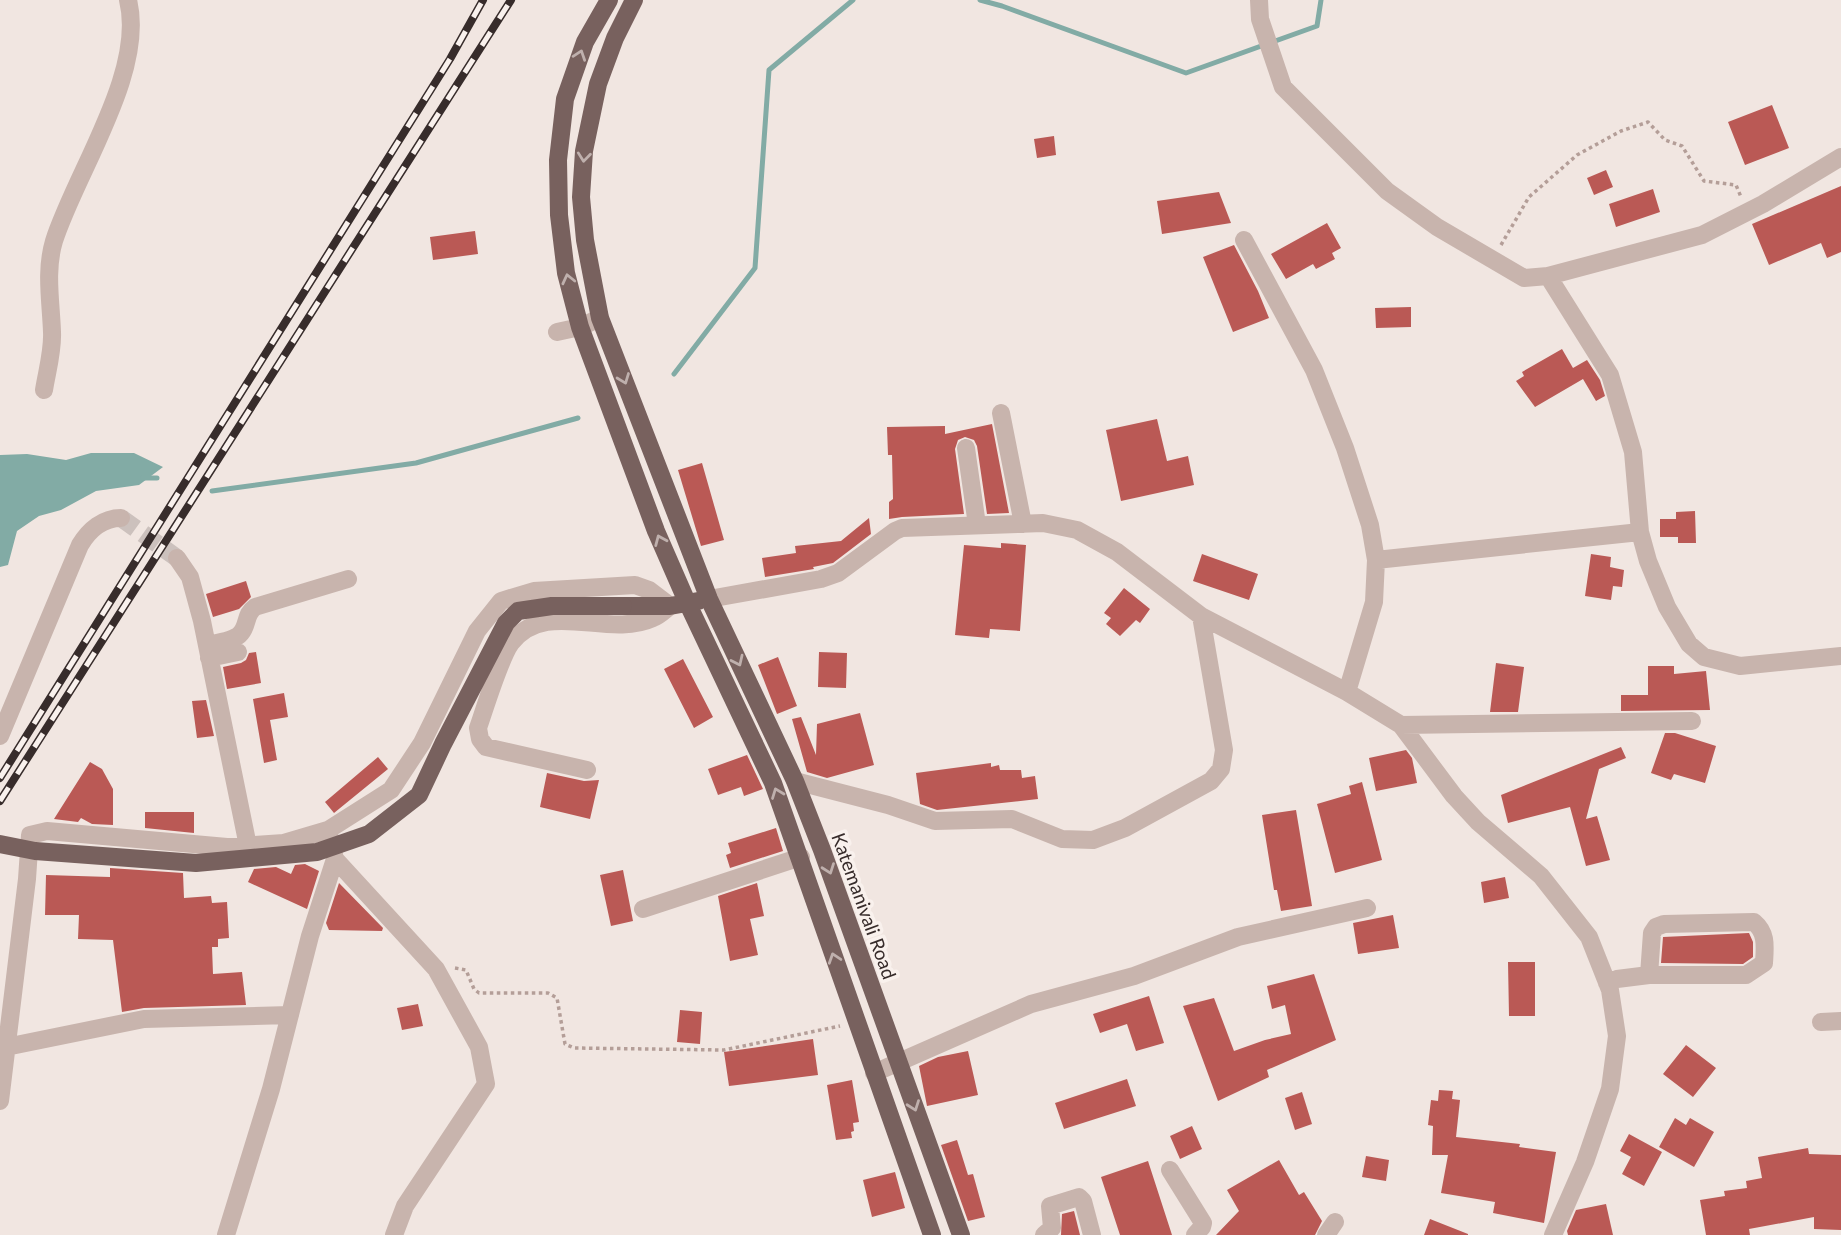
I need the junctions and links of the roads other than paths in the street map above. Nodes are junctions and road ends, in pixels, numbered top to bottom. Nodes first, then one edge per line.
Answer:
1 (128, 0) edge
2 (608, 0) edge
3 (635, 0) edge
4 (1259, 0) edge
5 (593, 27) junction
6 (615, 38) junction
7 (1841, 157) edge
8 (1244, 240) dead end
9 (1548, 276) junction
10 (600, 318) junction
11 (580, 327) junction
12 (557, 332) dead end
13 (44, 390) dead end
14 (1001, 413) dead end
15 (642, 426) junction
16 (620, 436) junction
17 (966, 448) dead end
18 (121, 518) dead end
19 (1023, 524) junction
20 (977, 525) junction
21 (1640, 531) junction
22 (177, 558) tunnel mouth
23 (1376, 560) junction
24 (348, 579) dead end
25 (709, 599) junction
26 (678, 604) junction
27 (1201, 616) junction
28 (208, 651) junction
29 (238, 652) dead end
30 (1841, 656) edge
31 (1348, 692) junction
32 (1692, 721) dead end
33 (1401, 725) junction
34 (0, 736) edge
35 (587, 770) dead end
36 (794, 781) junction
37 (328, 830) junction
38 (0, 844) edge
39 (248, 846) junction
40 (801, 857) junction
41 (335, 859) junction
42 (1367, 908) dead end
43 (643, 909) dead end
44 (1649, 975) junction
45 (1607, 983) junction
46 (290, 1015) junction
47 (1841, 1021) edge
48 (1821, 1022) dead end
49 (6, 1047) junction
50 (898, 1062) junction
51 (874, 1073) junction
52 (0, 1101) edge
53 (1170, 1170) dead end
54 (226, 1235) edge
55 (394, 1235) edge
56 (932, 1235) edge
57 (961, 1235) edge
58 (1044, 1235) edge
59 (1092, 1235) edge
60 (1195, 1235) edge
61 (1552, 1235) edge

1 - 13 street
2 - 5 main road
3 - 6 main road, Katemanivali Road
4 - 9 street
5 - 6 main road
11 -> 5 main road
6 -> 10 main road, Katemanivali Road
7 - 9 street
8 - 23 street
9 - 21 street
10 - 11 street
10 -> 15 main road, Katemanivali Road
11 - 12 street
11 - 16 main road
14 - 19 street
15 - 16 main road
15 - 25 main road, Katemanivali Road
26 -> 16 main road
17 - 20 street
18 - 34 street
19 - 20 street
19 - 27 street
20 - 25 street
21 - 23 street
21 - 30 street
22 - 28 street
23 - 31 street
24 - 28 street
25 - 26 main road
25 -> 36 main road, Katemanivali Road
26 - 35 street
26 - 37 street
26 - 38 main road, bridge
40 -> 26 main road
27 - 31 street
27 - 36 street
28 - 29 street
28 - 39 street
31 - 33 street
32 - 33 street
33 - 45 street
36 -> 50 main road, Katemanivali Road
37 - 39 street
37 - 41 street
39 - 49 street
40 - 43 street
51 -> 40 main road
41 - 46 street
41 - 55 street
42 - 50 street
44 - 44 street
44 - 45 street
45 - 61 street
46 - 49 street
46 - 54 street
47 - 48 street
49 - 52 street
50 - 51 street
50 -> 57 main road, Katemanivali Road
51 - 56 main road
53 - 60 street
58 - 59 street

